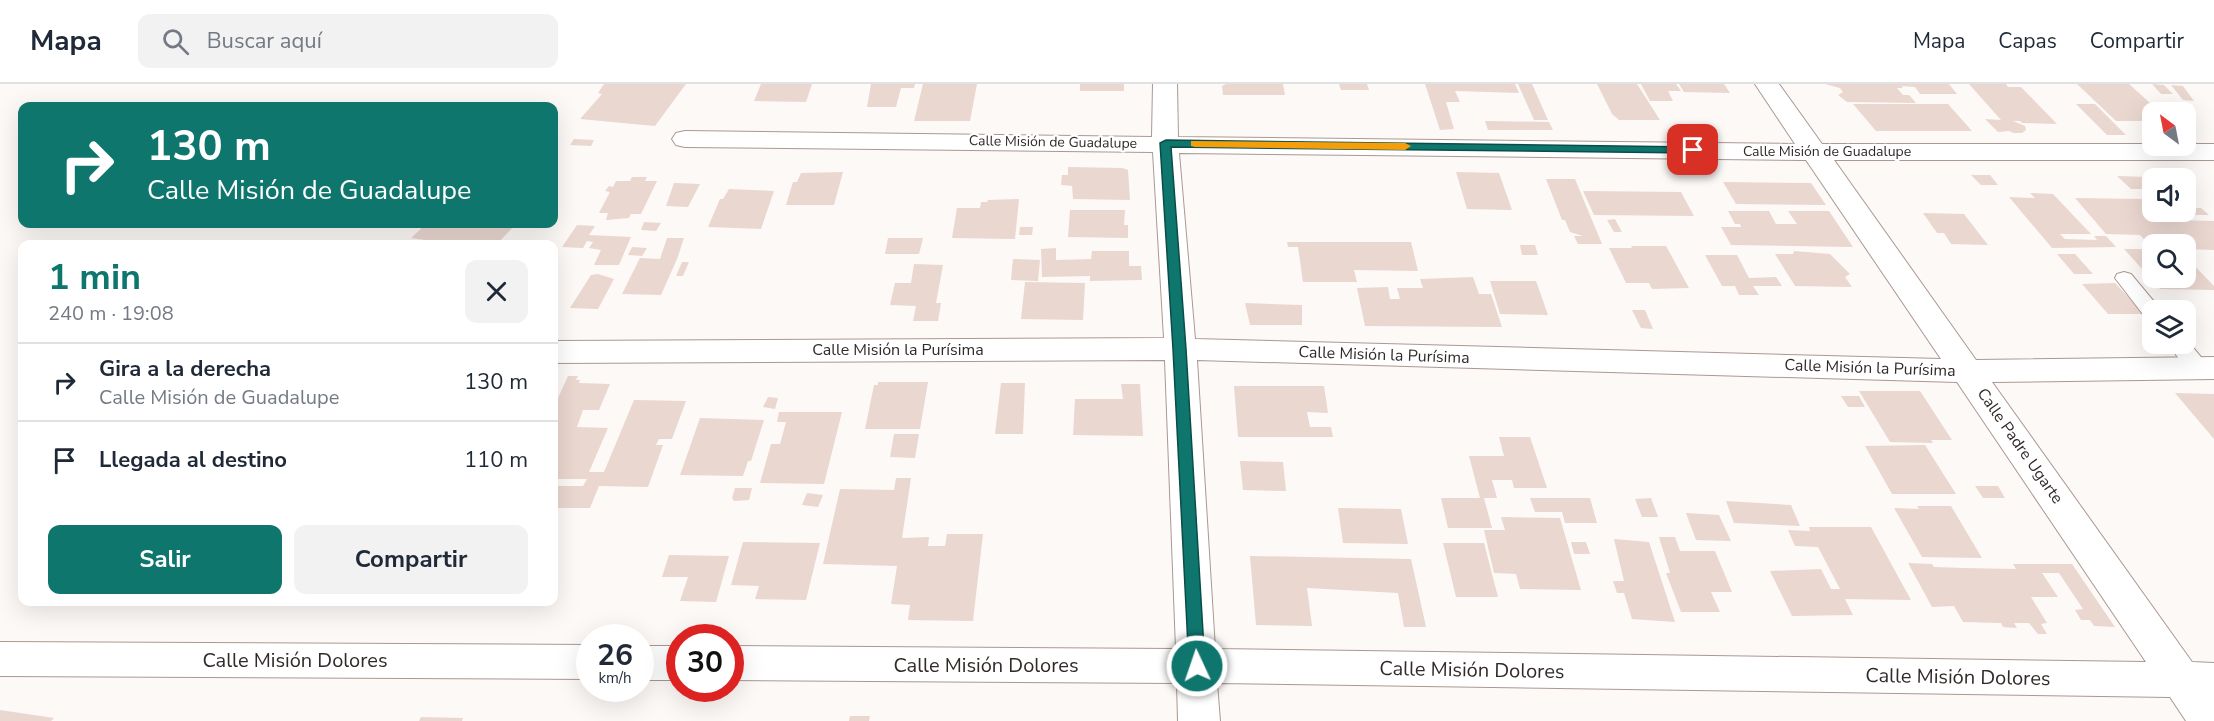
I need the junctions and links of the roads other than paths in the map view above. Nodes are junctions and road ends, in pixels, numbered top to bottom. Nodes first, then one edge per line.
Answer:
1 (1165, 84) edge
2 (1767, 84) edge
3 (685, 139) dead end
4 (1166, 143) junction
5 (1813, 152) junction
6 (2214, 152) edge
7 (2124, 278) dead end
8 (2142, 300) edge
9 (1180, 349) junction
10 (558, 352) edge
11 (2191, 354) edge
12 (2207, 368) edge
13 (1968, 371) junction
14 (0, 658) edge
15 (576, 662) edge
16 (744, 663) edge
17 (1197, 666) junction
18 (2198, 680) edge
19 (1199, 721) edge
20 (2210, 721) edge

1 - 4 street
2 - 5 street, Calle Padre Ugarte
3 - 4 street, Calle Misión de Guadalupe
4 - 5 street, Calle Misión de Guadalupe
4 - 9 street
5 - 6 street, Calle Misión de Guadalupe
5 - 13 street, Calle Padre Ugarte
7 - 8 lane
9 - 10 street, Calle Misión la Purísima
9 - 13 street, Calle Misión la Purísima
9 - 17 street
11 - 12 lane
12 - 13 street, Calle Misión la Purísima
13 - 18 street, Calle Padre Ugarte
14 - 15 street, Calle Misión Dolores
16 - 17 street, Calle Misión Dolores
17 - 18 street, Calle Misión Dolores
17 - 19 street
18 - 20 street, Calle Padre Ugarte

